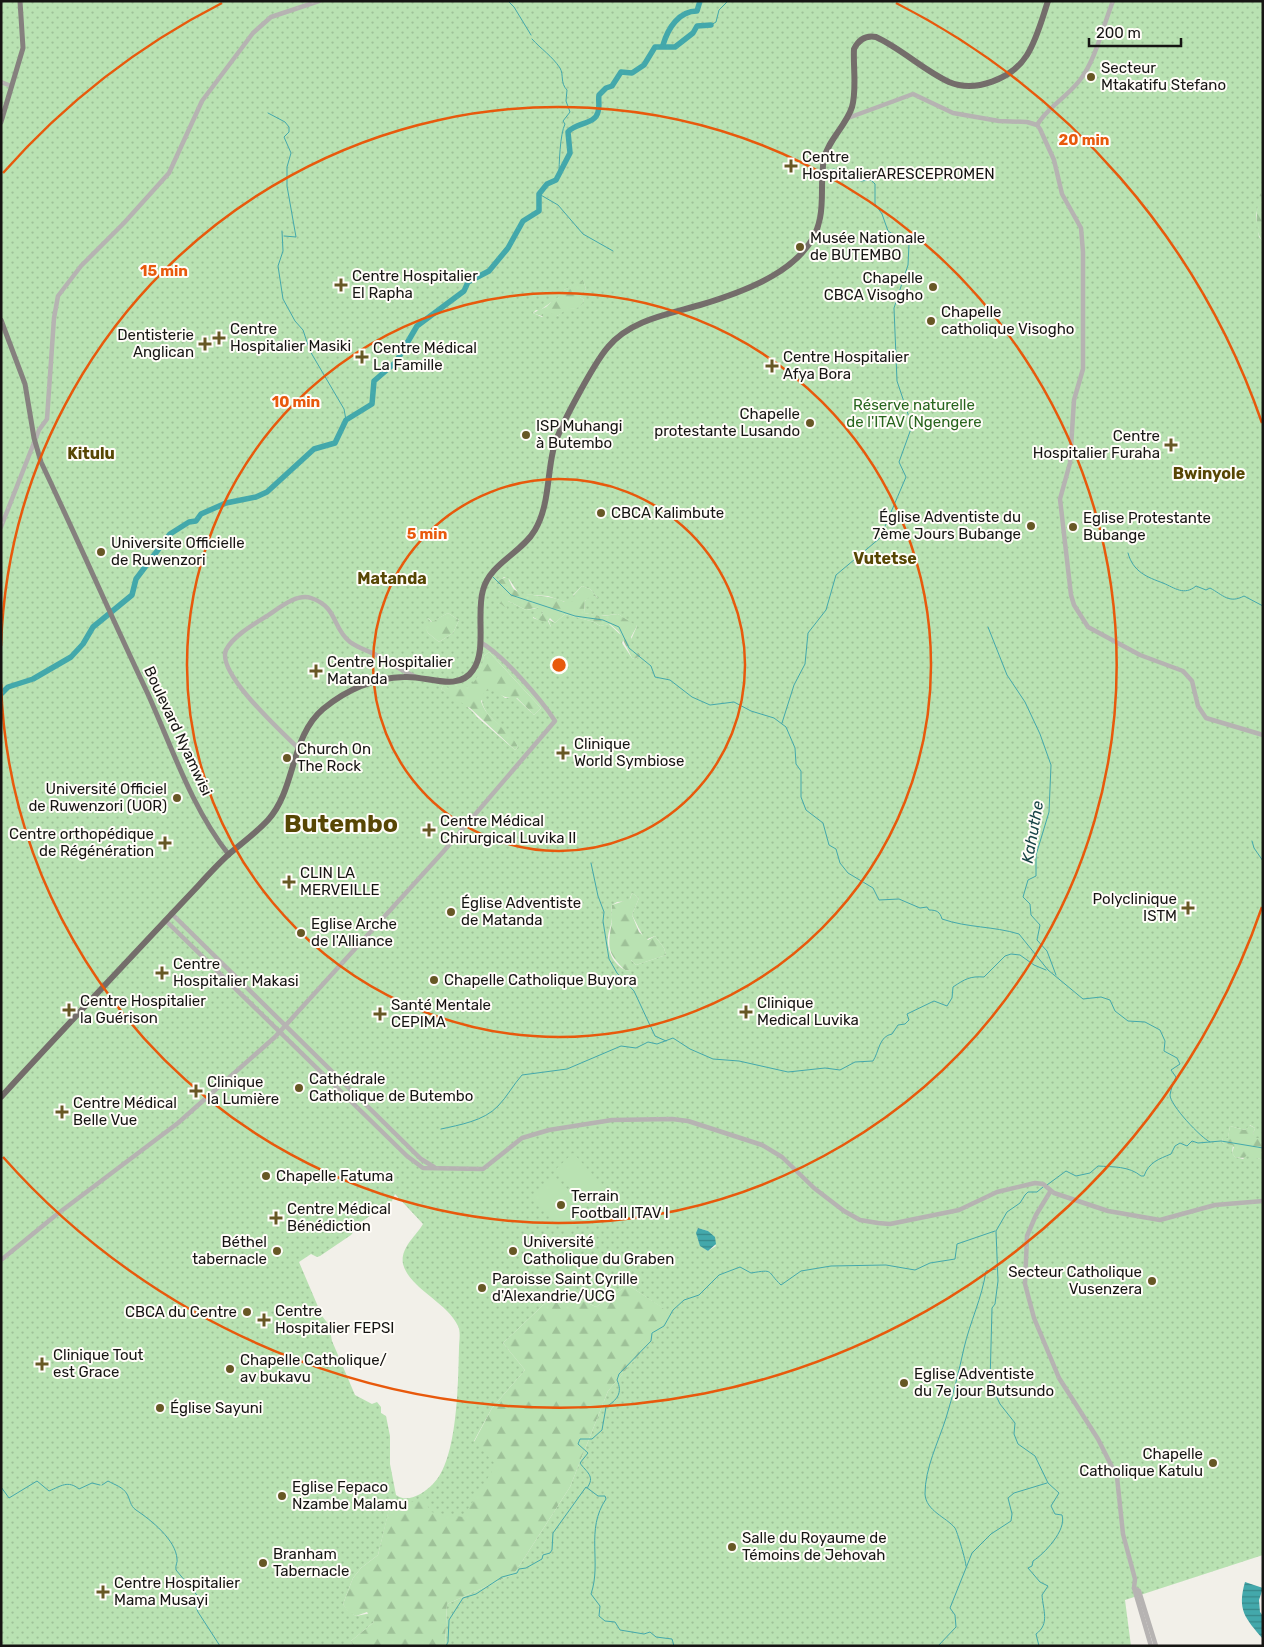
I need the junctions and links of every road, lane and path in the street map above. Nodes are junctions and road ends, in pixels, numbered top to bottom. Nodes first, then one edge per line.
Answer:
1 (20, 1) edge
2 (319, 1) edge
3 (1048, 1) edge
4 (1113, 1) edge
5 (1, 82) edge
6 (11, 86) junction
7 (847, 118) junction
8 (1, 122) edge
9 (1037, 125) junction
10 (1, 320) edge
11 (35, 444) junction
12 (1, 527) edge
13 (480, 642) junction
14 (420, 678) junction
15 (1263, 735) edge
16 (299, 749) junction
17 (229, 855) junction
18 (171, 913) junction
19 (165, 920) junction
20 (286, 1026) junction
21 (279, 1032) junction
22 (1, 1097) edge
23 (436, 1167) junction
24 (1050, 1192) junction
25 (1263, 1201) edge
26 (1, 1260) edge
27 (1134, 1588) junction
28 (1151, 1646) edge
29 (1156, 1646) edge

1 - 6 main road
2 - 11 street
3 - 7 highway
4 - 9 street
5 - 6 street
6 - 8 main road
7 - 9 street
7 - 13 highway
9 - 15 street
10 - 11 main road, Boulevard Nyamwisi
11 - 12 street
11 - 17 main road, Boulevard Nyamwisi
13 - 14 highway
13 - 20 street
14 - 16 highway
14 - 16 street
16 - 17 highway
17 - 18 highway
18 - 19 highway
18 - 20 street
19 - 21 street
19 - 22 highway
20 - 21 street
20 - 23 street
21 - 23 street
21 - 26 street
23 - 24 street
24 - 25 street
24 - 27 street
27 - 28 street
27 - 29 street

